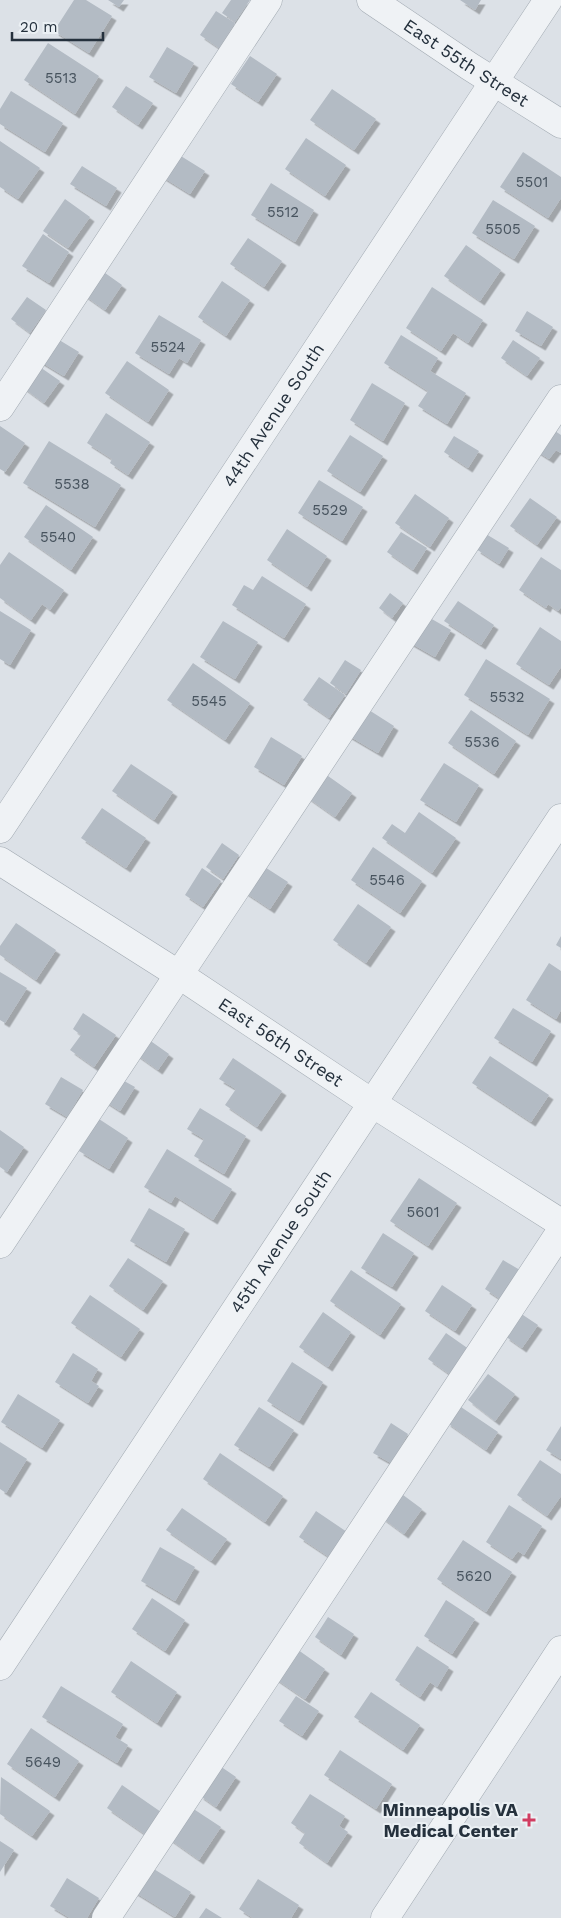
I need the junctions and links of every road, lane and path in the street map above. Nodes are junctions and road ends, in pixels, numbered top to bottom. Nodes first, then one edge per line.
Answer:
1 (268, 0) edge
2 (371, 0) edge
3 (548, 0) edge
4 (494, 81) junction
5 (561, 124) edge
6 (561, 399) edge
7 (0, 407) edge
8 (561, 818) edge
9 (0, 829) edge
10 (0, 861) edge
11 (178, 974) junction
12 (372, 1103) junction
13 (561, 1223) edge
14 (561, 1231) edge
15 (0, 1244) edge
16 (561, 1650) edge
17 (0, 1666) edge
18 (106, 1918) edge
19 (384, 1918) edge

1 - 7 street
2 - 4 street, East 55th Street
3 - 4 street, 44th Avenue South
4 - 5 street, East 55th Street
4 - 9 street, 44th Avenue South
6 - 11 street
8 - 12 street, 45th Avenue South
10 - 11 street, East 56th Street
11 - 12 street, East 56th Street
11 - 15 street
12 - 13 street, East 56th Street
12 - 17 street, 45th Avenue South
14 - 18 street
16 - 19 street

